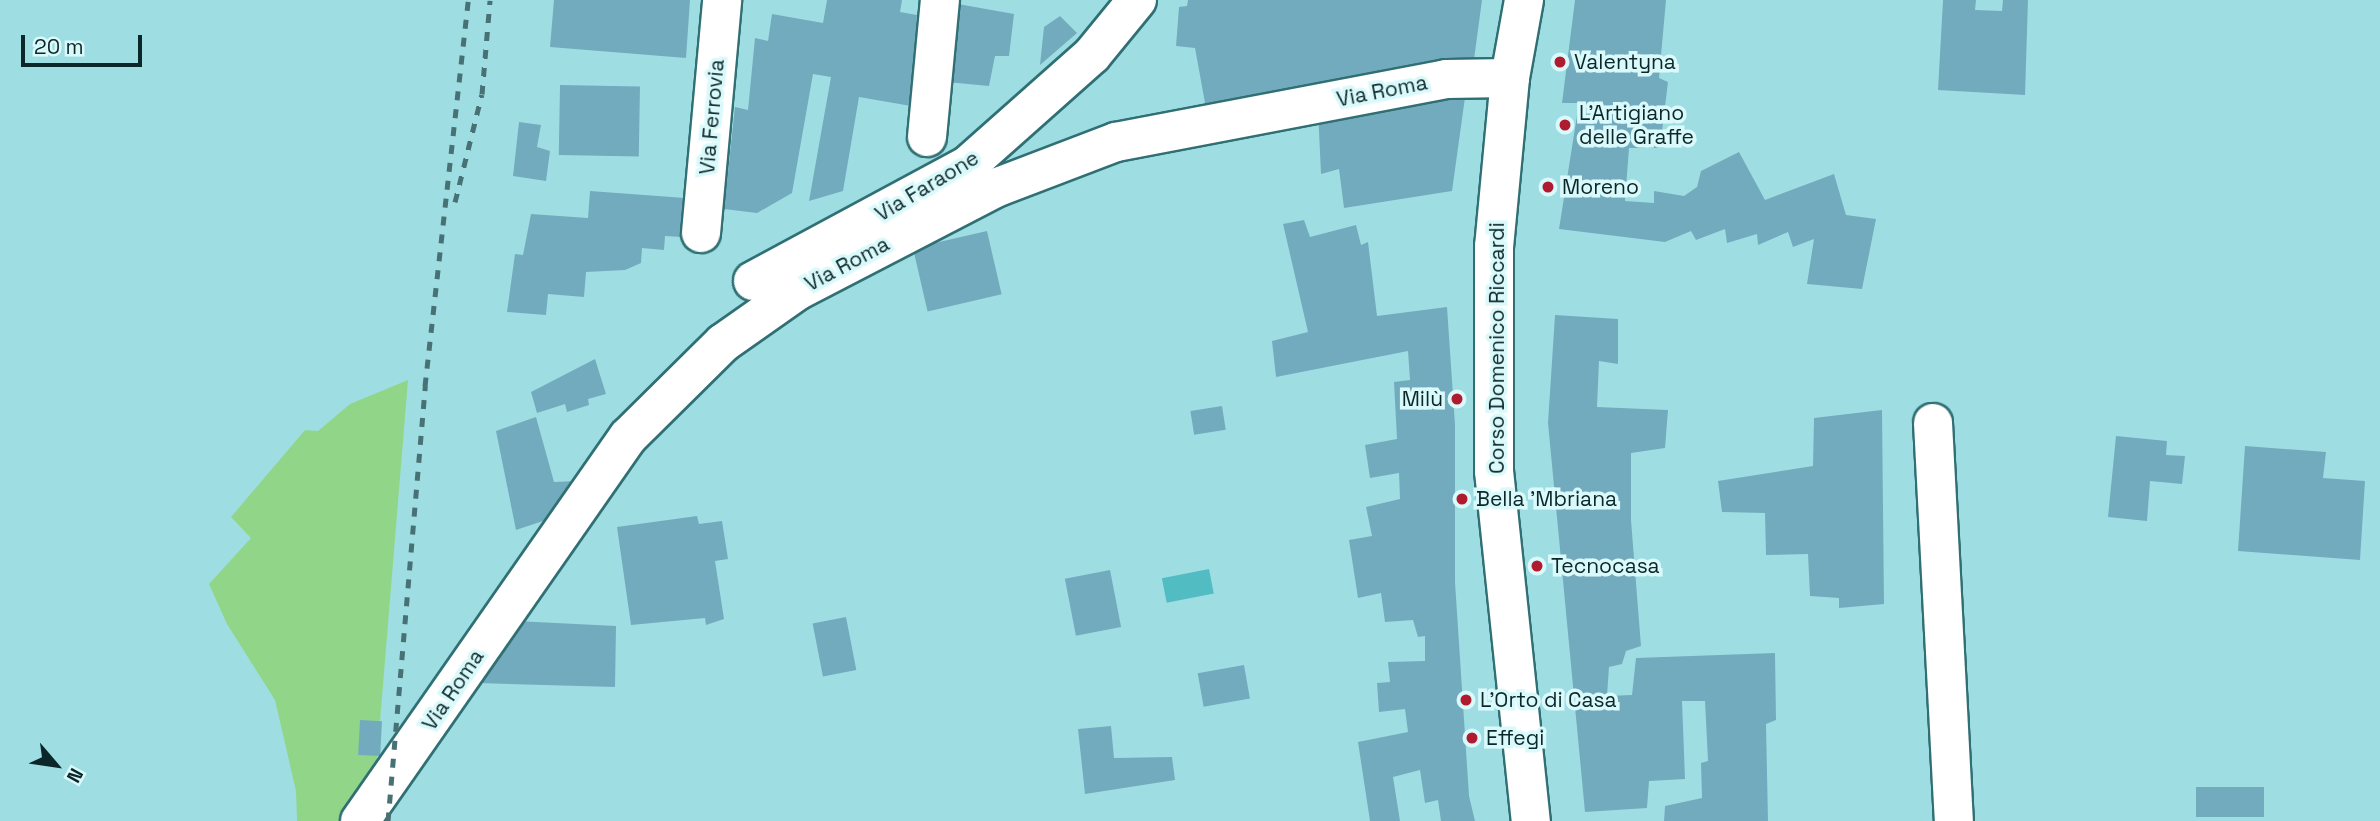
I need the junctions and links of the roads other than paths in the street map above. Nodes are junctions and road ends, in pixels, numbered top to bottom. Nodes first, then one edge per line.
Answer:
1 (722, 0) edge
2 (940, 0) edge
3 (1137, 0) edge
4 (1524, 0) edge
5 (1510, 78) junction
6 (926, 137) dead end
7 (701, 233) dead end
8 (753, 281) dead end
9 (1933, 423) dead end
10 (360, 821) edge
11 (1531, 821) edge
12 (1954, 821) edge

1 - 7 street, Via Ferrovia
2 - 6 street
3 - 8 street, Via Faraone
4 - 5 street, Corso Domenico Riccardi
5 - 10 street, Via Roma
5 - 11 street, Corso Domenico Riccardi
9 - 12 street

